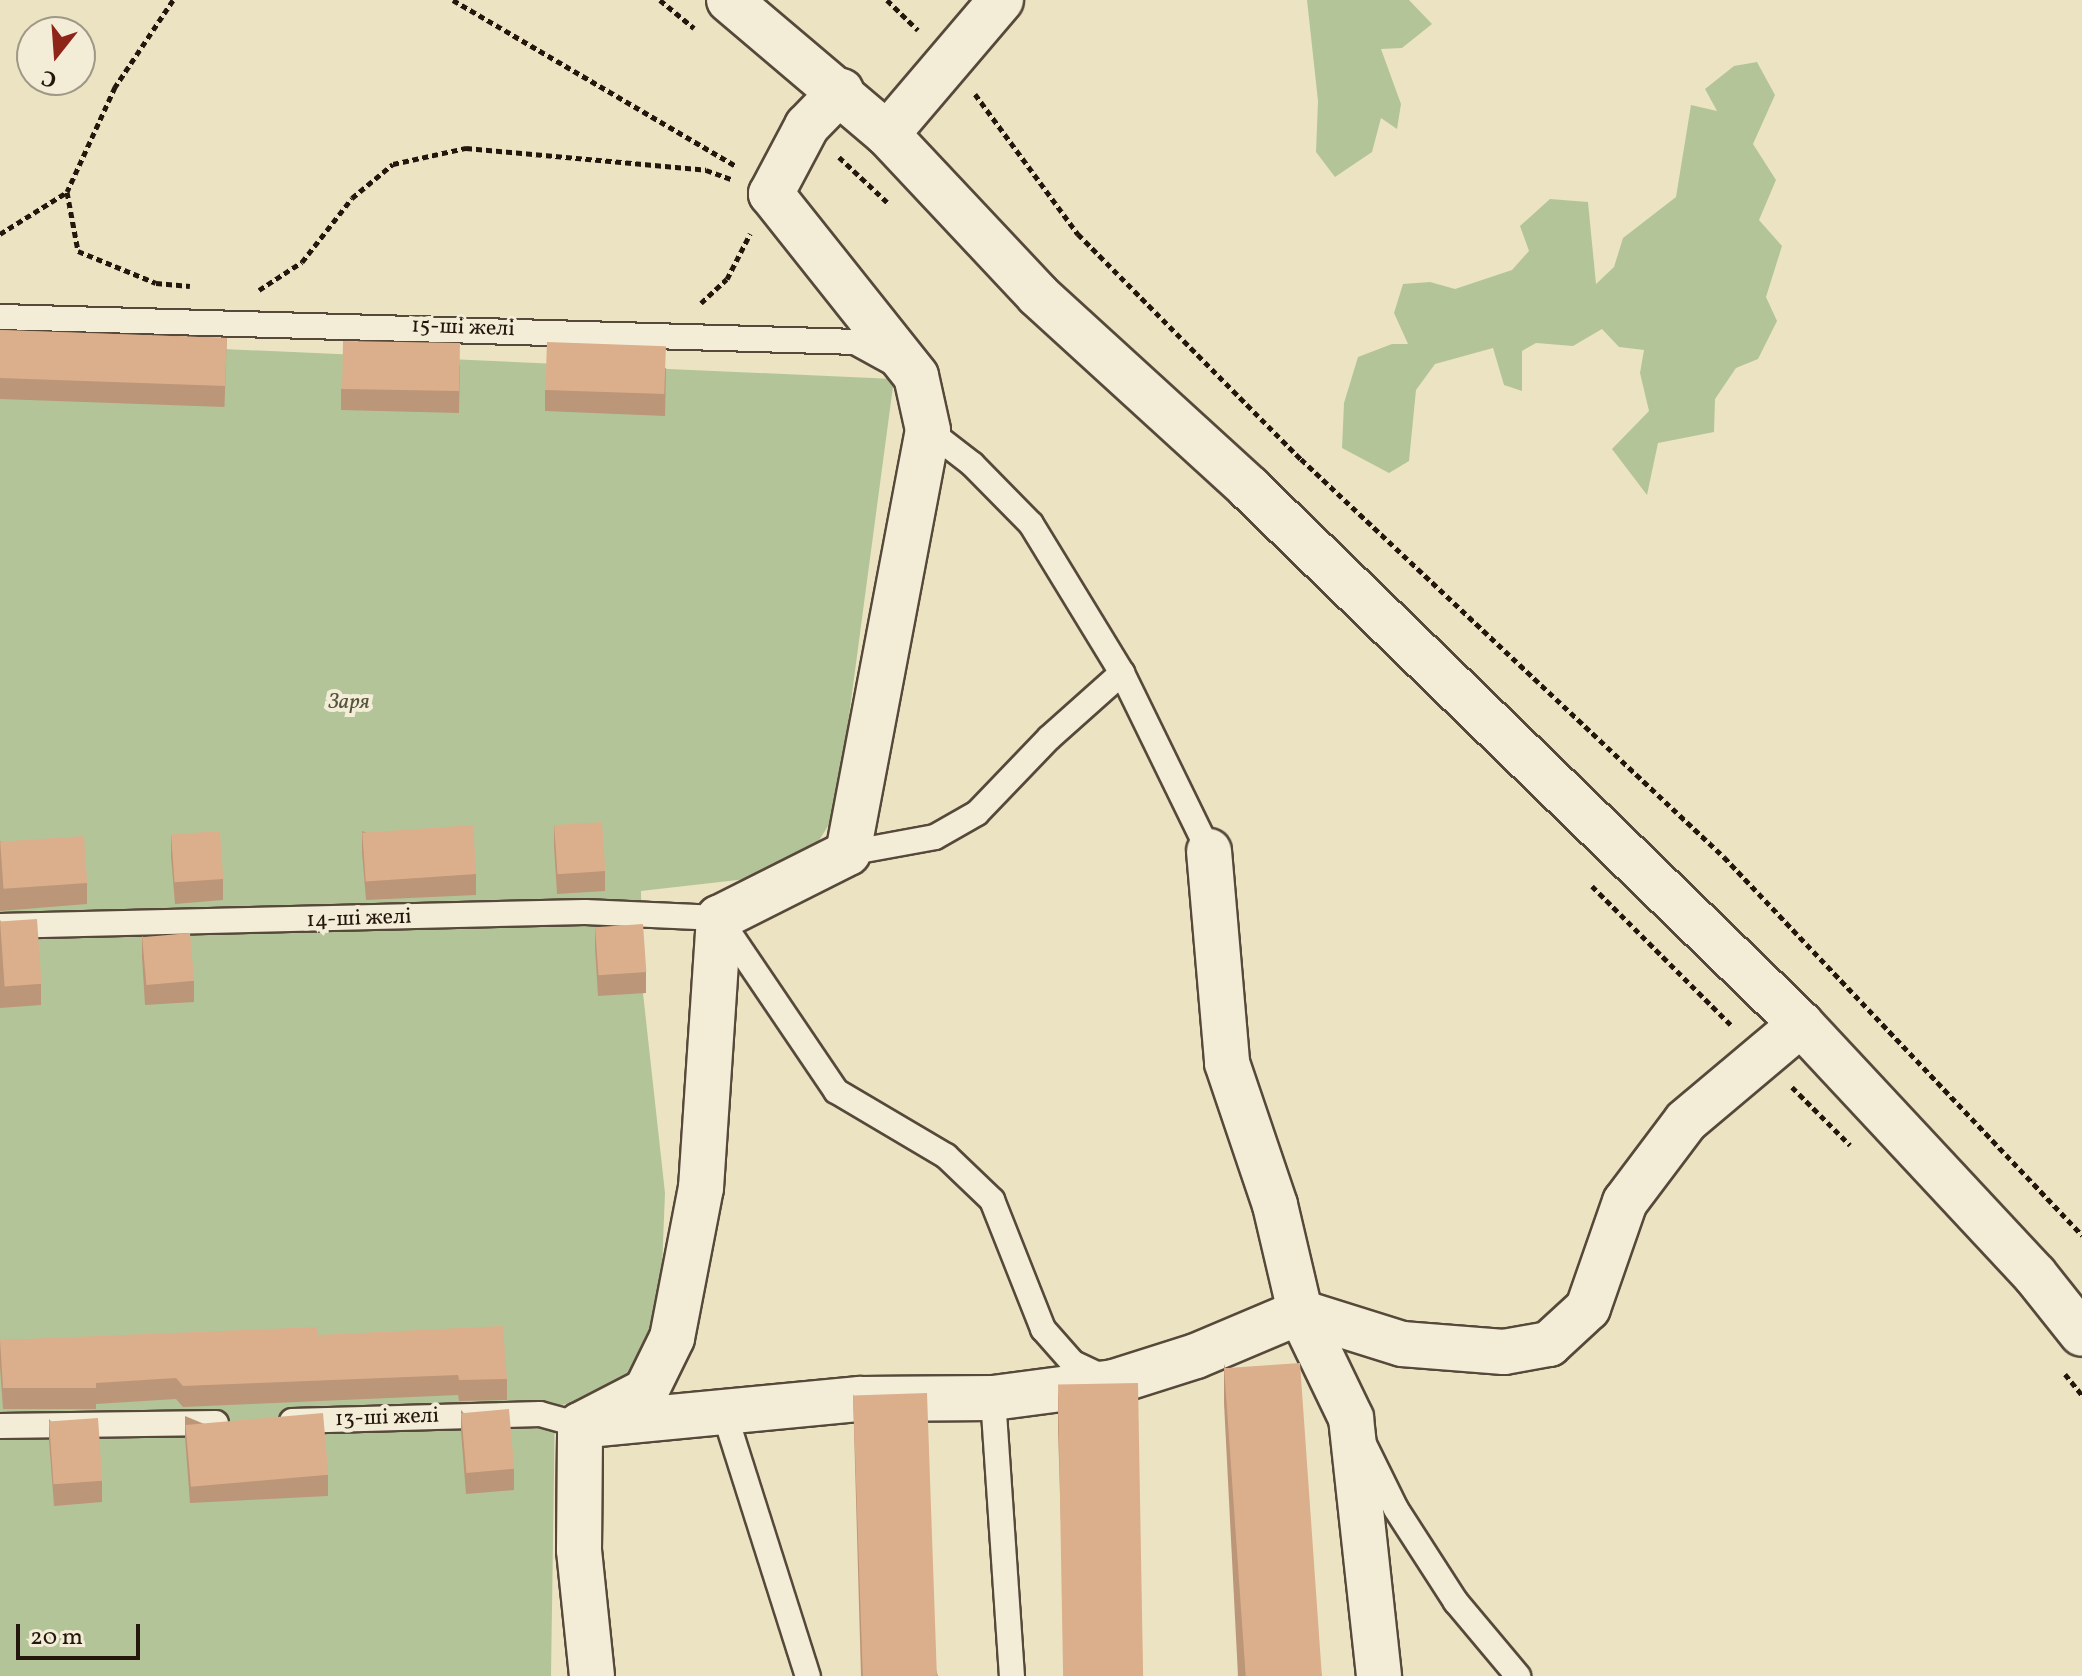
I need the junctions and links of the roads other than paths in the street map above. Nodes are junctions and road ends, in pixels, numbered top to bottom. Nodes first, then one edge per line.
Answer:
1 (729, 0) edge
2 (1001, 0) edge
3 (841, 91) junction
4 (887, 134) junction
5 (0, 317) edge
6 (916, 376) junction
7 (928, 430) junction
8 (1122, 673) junction
9 (1209, 851) joint
10 (848, 853) junction
11 (719, 918) junction
12 (0, 926) edge
13 (1801, 1024) junction
14 (1300, 1312) junction
15 (2072, 1352) edge
16 (1114, 1382) junction
17 (993, 1398) junction
18 (725, 1415) junction
19 (1351, 1418) junction
20 (580, 1425) junction
21 (0, 1426) edge
22 (592, 1676) edge
23 (808, 1676) edge
24 (1012, 1676) edge
25 (1379, 1676) edge
26 (1518, 1676) edge

1 - 3 street
2 - 4 street
3 - 4 street
3 - 6 street
4 - 13 street
5 - 6 lane, 15-ші желі
6 - 7 street
7 - 8 lane
7 - 10 street
8 - 9 lane
8 - 10 lane
9 - 14 street
10 - 11 street
11 - 12 lane, 14-ші желі
11 - 16 lane
11 - 20 street
13 - 14 street
13 - 15 street
14 - 16 street
14 - 19 street
16 - 17 street
17 - 18 street
17 - 24 lane
18 - 20 street
18 - 23 lane
19 - 25 street
19 - 26 lane
20 - 21 lane, 13-ші желі
20 - 22 street

